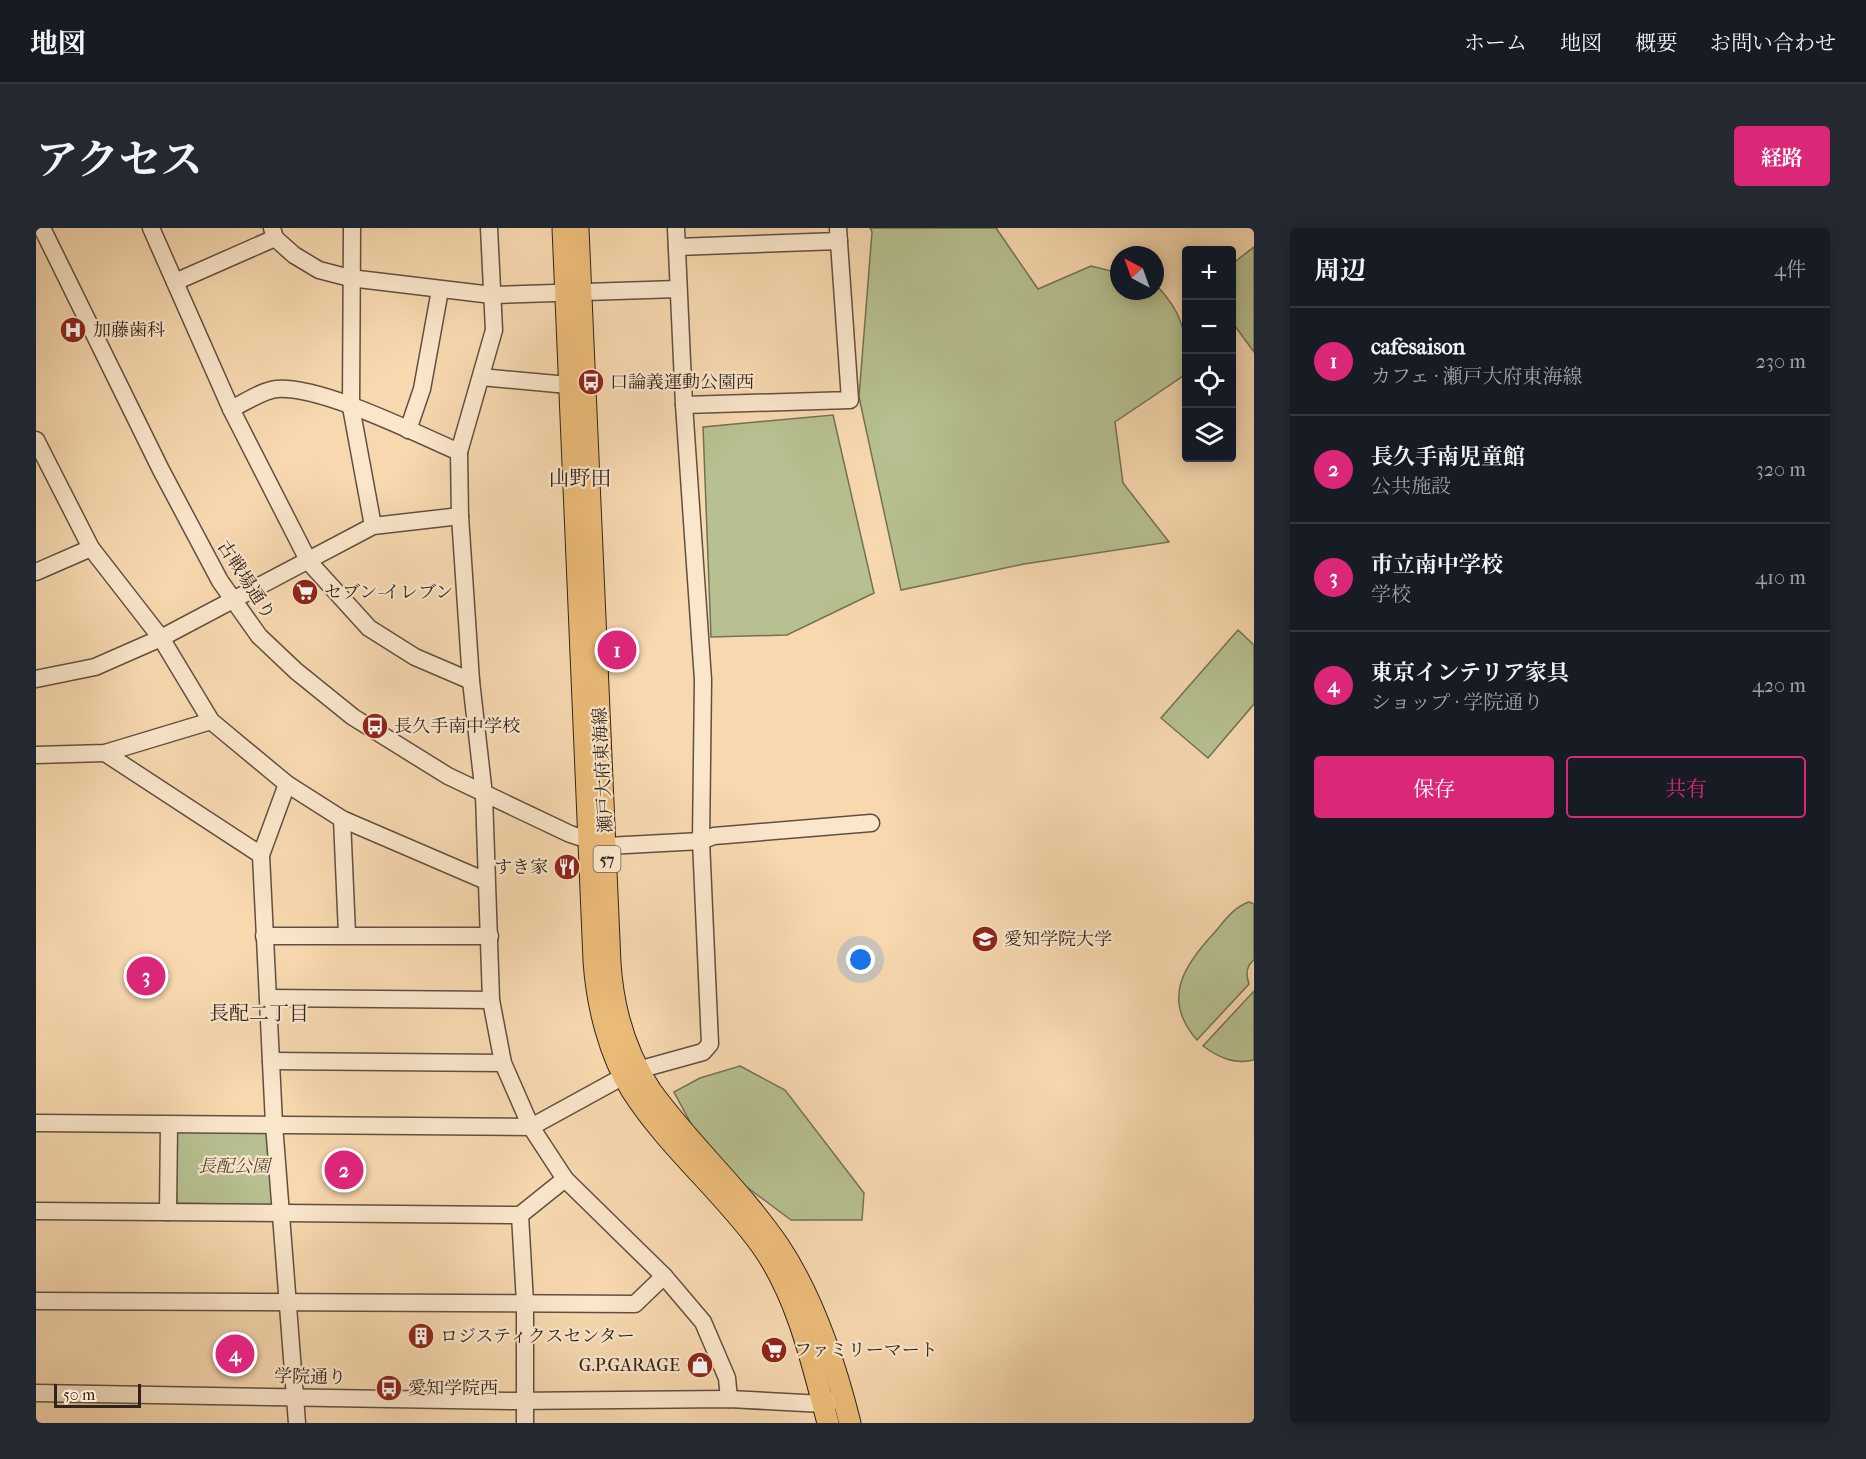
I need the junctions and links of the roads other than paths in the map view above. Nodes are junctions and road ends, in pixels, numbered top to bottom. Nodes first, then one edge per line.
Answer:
1 (42, 228) edge
2 (151, 228) edge
3 (352, 228) edge
4 (489, 228) edge
5 (562, 228) edge
6 (578, 228) edge
7 (676, 228) edge
8 (273, 233) edge
9 (839, 234) edge
10 (677, 247) junction
11 (350, 278) junction
12 (175, 282) junction
13 (678, 289) junction
14 (440, 290) junction
15 (573, 291) junction
16 (492, 295) junction
17 (481, 377) junction
18 (568, 385) junction
19 (684, 405) junction
20 (351, 407) junction
21 (231, 409) junction
22 (408, 430) junction
23 (36, 440) edge
24 (459, 452) junction
25 (460, 516) junction
26 (373, 525) junction
27 (91, 548) junction
28 (309, 562) junction
29 (36, 572) edge
30 (233, 602) junction
31 (161, 638) junction
32 (36, 679) edge
33 (471, 681) junction
34 (211, 721) junction
35 (105, 753) junction
36 (36, 755) edge
37 (287, 784) junction
38 (484, 795) junction
39 (342, 819) junction
40 (871, 823) dead end
41 (701, 841) junction
42 (598, 843) junction
43 (261, 855) junction
44 (486, 881) junction
45 (347, 934) junction
46 (264, 936) junction
47 (490, 936) junction
48 (268, 998) junction
49 (491, 1000) junction
50 (271, 1061) junction
51 (503, 1063) junction
52 (631, 1073) junction
53 (36, 1123) edge
54 (274, 1124) junction
55 (170, 1125) junction
56 (531, 1127) junction
57 (565, 1179) junction
58 (36, 1211) edge
59 (168, 1212) junction
60 (281, 1214) junction
61 (520, 1215) junction
62 (664, 1276) junction
63 (36, 1300) edge
64 (288, 1301) junction
65 (525, 1303) junction
66 (36, 1393) edge
67 (294, 1396) junction
68 (844, 1398) junction
69 (729, 1400) junction
70 (518, 1401) junction
71 (826, 1414) edge
72 (297, 1423) edge
73 (525, 1423) edge
74 (850, 1423) edge

1 - 30 street, 古戦場通り
2 - 12 street
3 - 11 street
4 - 16 street
5 - 15 main road, 瀬戸大府東海線 / 57
6 - 15 main road, 瀬戸大府東海線 / 57
7 - 10 street
8 - 11 street
8 - 12 street
9 - 10 street
9 - 19 street
10 - 13 street
11 - 14 street
11 - 20 street
12 - 21 street
13 - 15 street
13 - 19 street
14 - 16 street
14 - 22 street
15 - 16 street
15 - 18 main road, 瀬戸大府東海線 / 57
15 - 42 main road, 瀬戸大府東海線 / 57
16 - 17 street
17 - 18 street
17 - 24 street
18 - 42 main road, 瀬戸大府東海線 / 57
19 - 41 street
20 - 21 street
20 - 22 street
20 - 26 street
21 - 28 street
22 - 24 street
23 - 27 street
24 - 25 street
25 - 26 street
25 - 33 street
26 - 28 street
27 - 29 street
27 - 31 street
28 - 30 street
28 - 33 street
30 - 31 street
30 - 38 street, 古戦場通り
31 - 32 street
31 - 34 street
33 - 38 street
34 - 35 street
34 - 37 street
35 - 36 street
35 - 43 street
37 - 39 street
37 - 43 street
38 - 42 street, 古戦場通り
38 - 44 street
39 - 44 street
39 - 45 street
40 - 41 street
41 - 42 street
41 - 52 street
42 - 52 main road, 瀬戸大府東海線 / 57
43 - 46 street
44 - 47 street
45 - 46 street
45 - 47 street
46 - 48 street
47 - 49 street
48 - 49 street
48 - 50 street
49 - 51 street
50 - 51 street
50 - 54 street
51 - 56 street
52 - 56 street
52 - 68 main road, 瀬戸大府東海線 / 57
52 - 71 main road, 瀬戸大府東海線 / 57
53 - 55 street
54 - 55 street
54 - 56 street
54 - 60 street
55 - 59 street
56 - 57 street
57 - 61 street
57 - 62 street
58 - 59 street
59 - 60 street
60 - 61 street
60 - 64 street
61 - 65 street
62 - 65 street
62 - 69 street
63 - 64 street
64 - 65 street
64 - 67 street
65 - 70 street
66 - 67 street, 学院通り
67 - 70 street, 学院通り
67 - 72 street
68 - 71 street, 学院通り
68 - 74 main road, 瀬戸大府東海線 / 57
69 - 70 street, 学院通り
69 - 71 street, 学院通り
70 - 73 street

